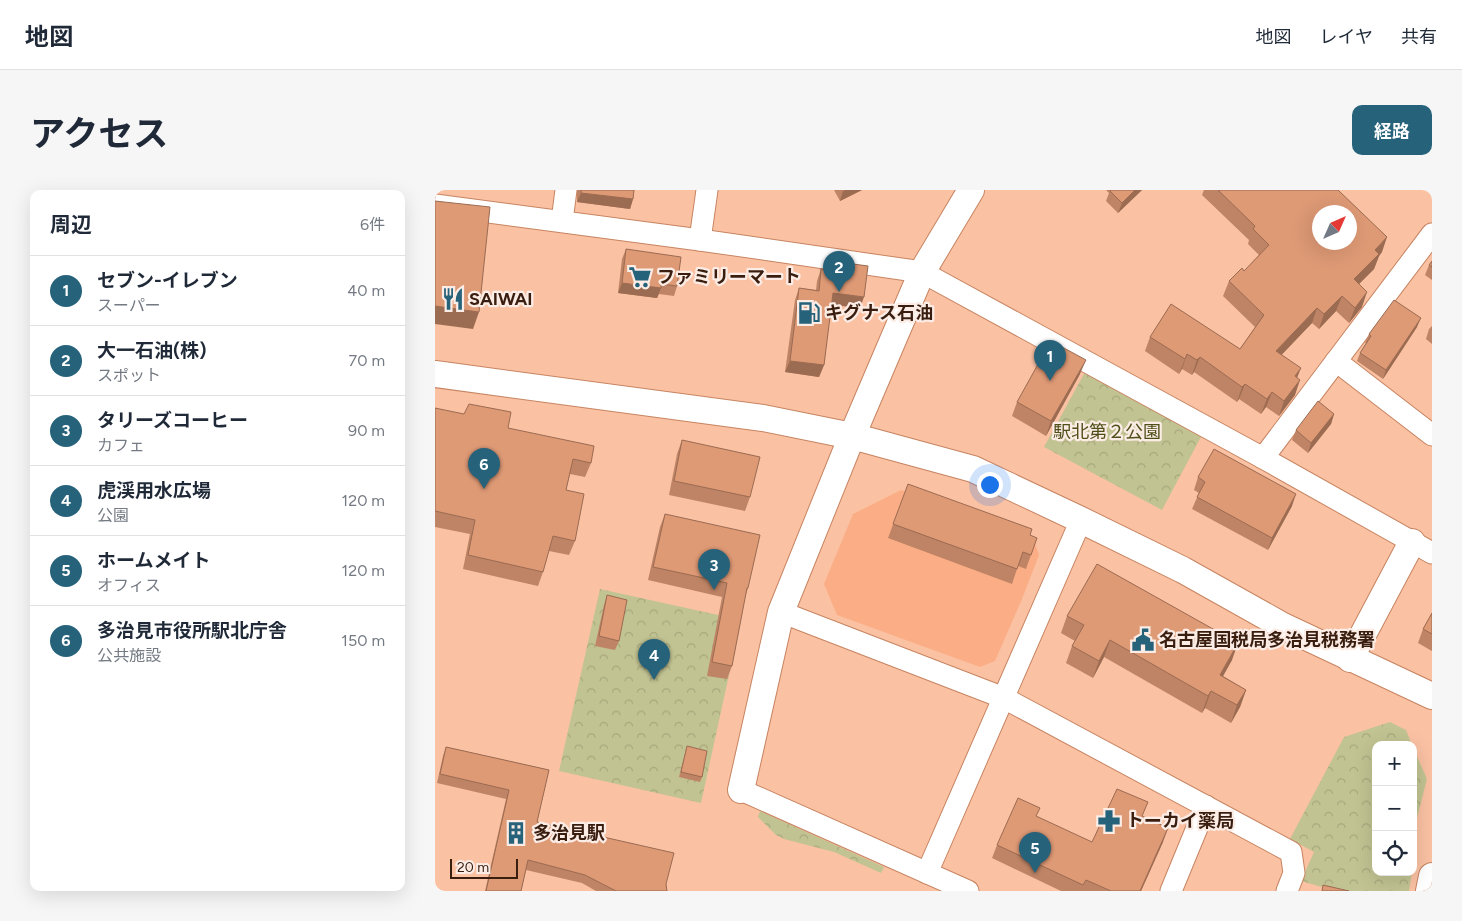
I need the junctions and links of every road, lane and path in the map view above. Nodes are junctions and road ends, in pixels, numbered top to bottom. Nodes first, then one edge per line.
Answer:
1 (566, 190) edge
2 (707, 190) edge
3 (971, 190) edge
4 (435, 205) edge
5 (562, 221) junction
6 (1432, 234) edge
7 (699, 240) junction
8 (922, 272) junction
9 (1336, 361) junction
10 (435, 374) edge
11 (1432, 435) edge
12 (852, 436) junction
13 (1263, 458) junction
14 (1081, 520) junction
15 (1422, 547) edge
16 (781, 612) junction
17 (1350, 659) junction
18 (1432, 696) edge
19 (1005, 698) junction
20 (741, 790) joint
21 (1206, 806) junction
22 (927, 873) junction
23 (1432, 876) edge
24 (968, 891) edge
25 (1171, 891) edge
26 (1287, 891) edge
27 (1429, 891) edge

1 - 5 street
2 - 7 street
3 - 8 street
4 - 5 street
5 - 7 street
6 - 9 street
7 - 8 street
8 - 12 street
8 - 13 street
9 - 11 street
9 - 13 street
10 - 12 street
12 - 14 street
12 - 16 street
13 - 15 street
14 - 17 street
14 - 19 street
15 - 17 street
16 - 19 street
16 - 20 street
17 - 18 street
19 - 21 street
19 - 22 street
20 - 22 street
21 - 25 street
21 - 26 street
22 - 24 street
23 - 27 street

